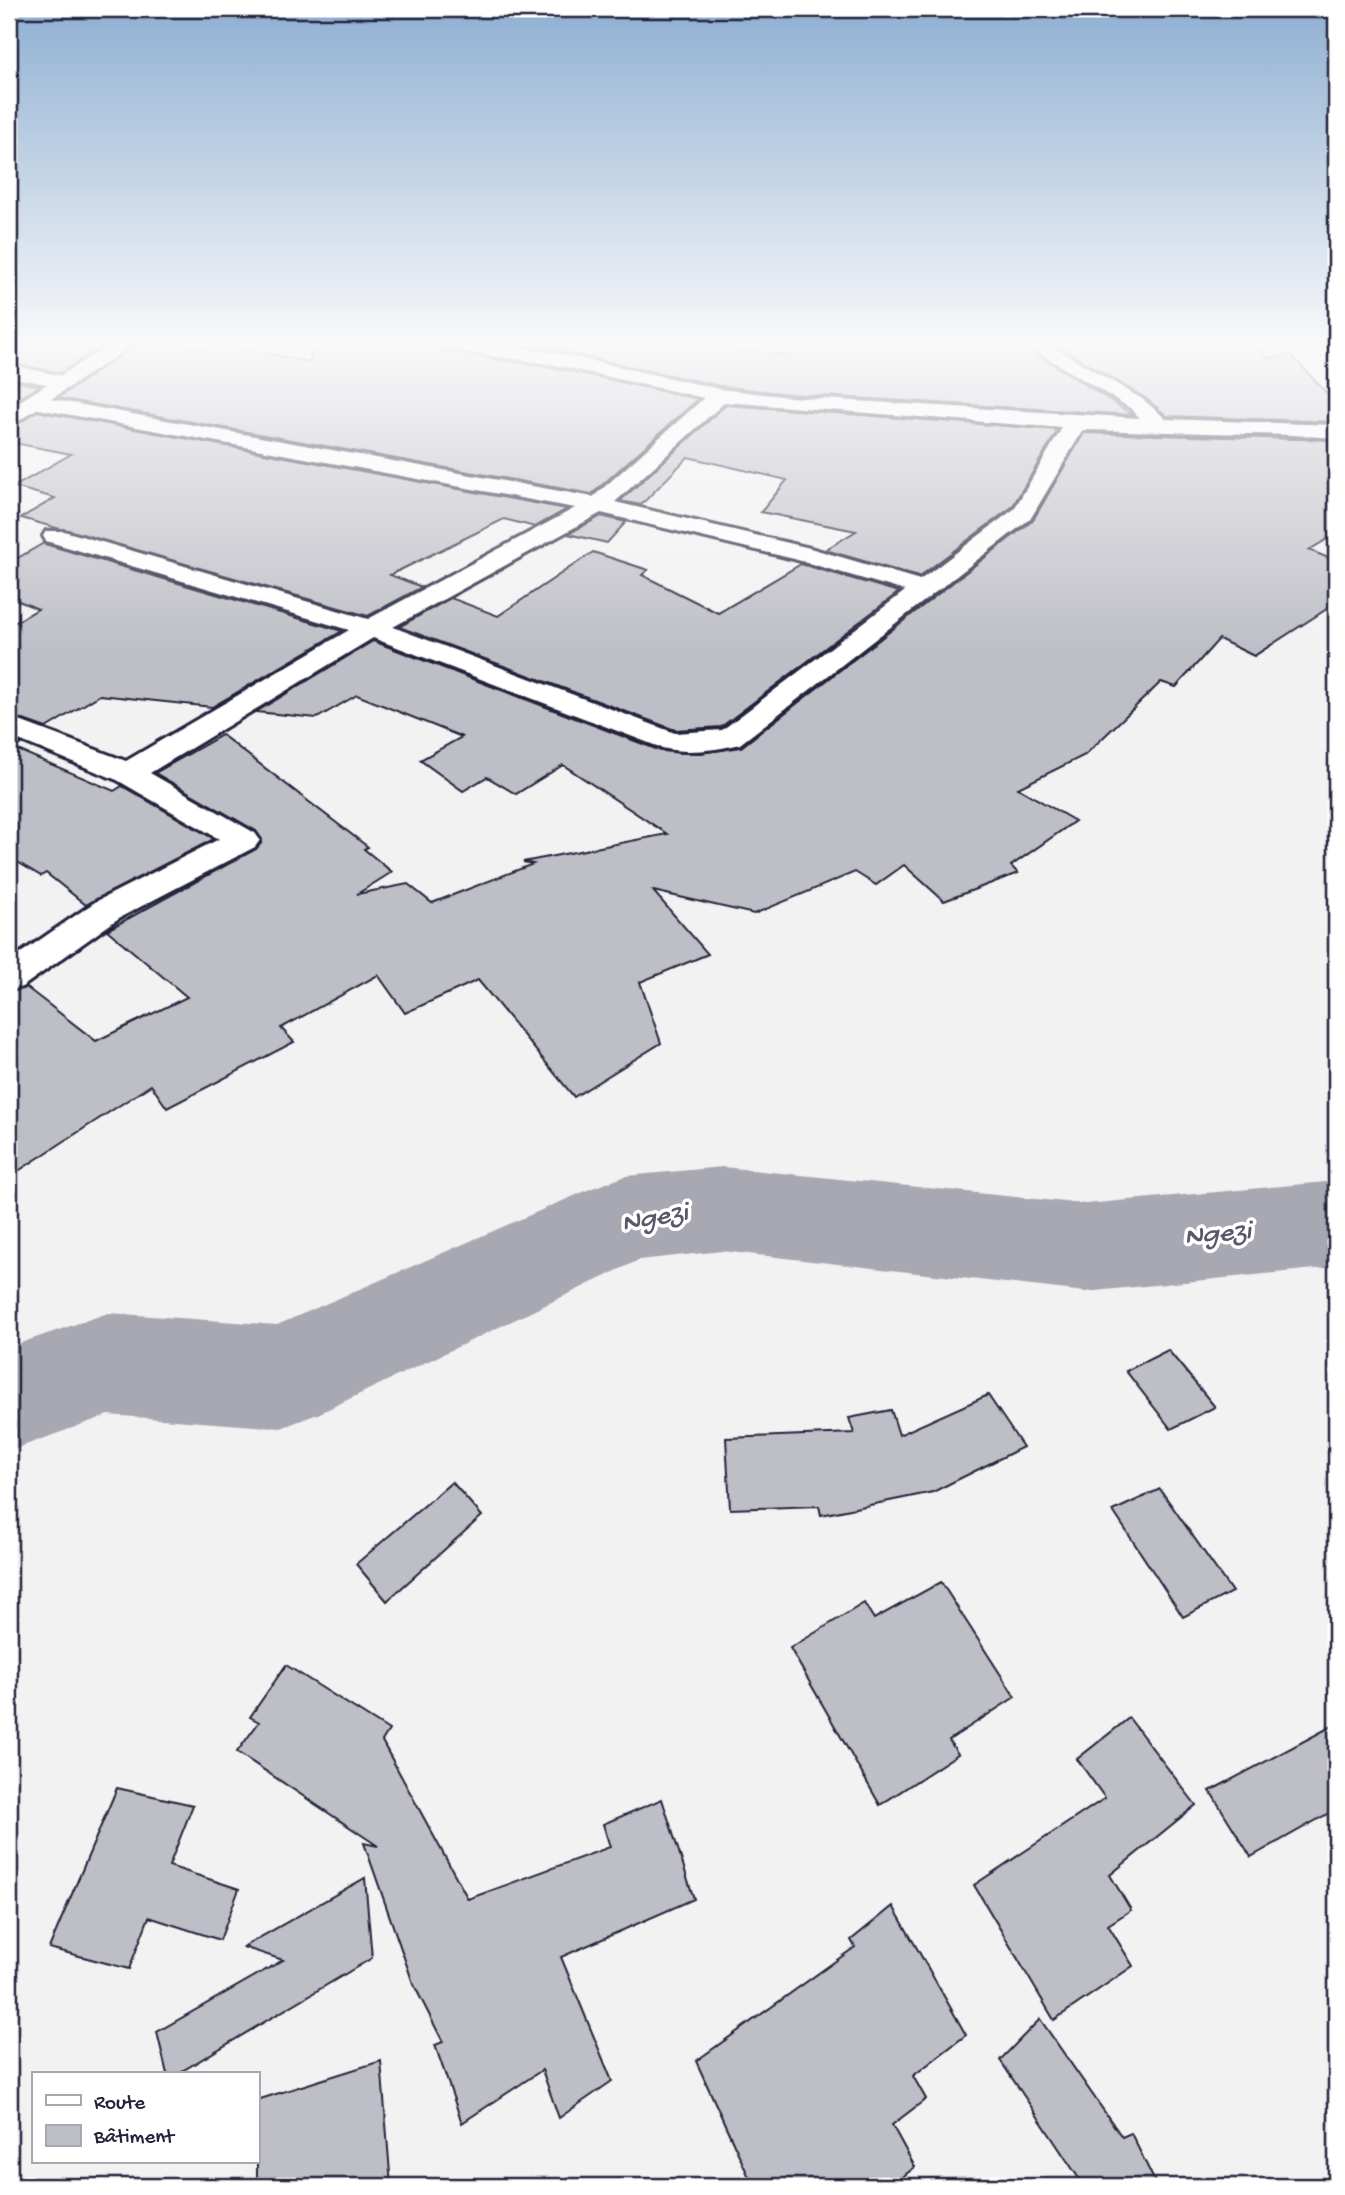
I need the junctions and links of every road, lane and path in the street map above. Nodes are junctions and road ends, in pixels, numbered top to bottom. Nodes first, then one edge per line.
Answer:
1 (266, 444) edge
2 (665, 444) edge
3 (1063, 444) edge
4 (598, 505) junction
5 (55, 536) dead end
6 (921, 588) junction
7 (371, 628) junction
8 (9, 726) edge
9 (128, 773) junction
10 (9, 978) edge

1 - 4 street
2 - 4 street
3 - 6 street
4 - 6 street
4 - 7 street
5 - 7 street
6 - 7 street
7 - 9 street
8 - 9 street
9 - 10 street

